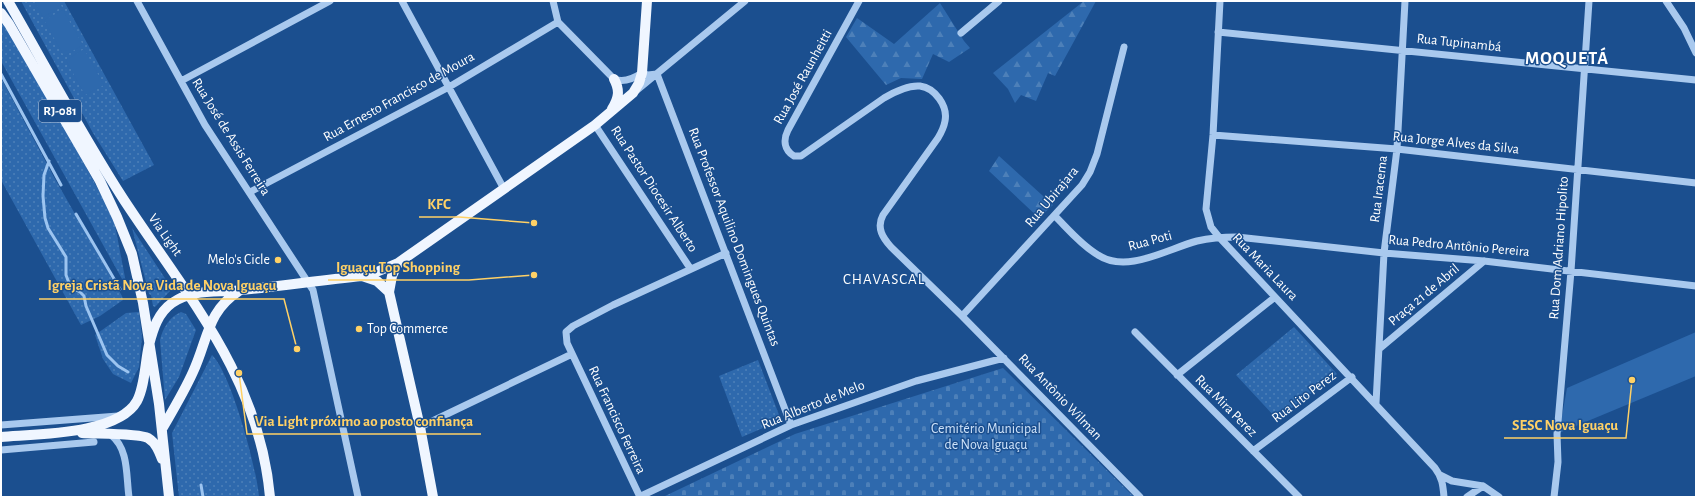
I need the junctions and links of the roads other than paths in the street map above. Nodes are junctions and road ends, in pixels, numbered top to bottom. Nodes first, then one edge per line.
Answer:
1 (8, 1) edge
2 (137, 1) edge
3 (330, 1) edge
4 (402, 1) edge
5 (553, 1) edge
6 (647, 1) edge
7 (745, 1) edge
8 (859, 1) edge
9 (999, 1) edge
10 (1220, 1) edge
11 (1405, 1) edge
12 (1589, 1) edge
13 (1666, 1) edge
14 (1, 13) edge
15 (558, 22) junction
16 (961, 32) dead end
17 (1218, 32) junction
18 (1124, 47) dead end
19 (1402, 51) junction
20 (1696, 53) edge
21 (1584, 69) junction
22 (642, 73) junction
23 (657, 74) junction
24 (614, 79) junction
25 (1696, 80) edge
26 (181, 81) junction
27 (449, 87) junction
28 (633, 93) junction
29 (610, 113) junction
30 (595, 125) junction
31 (1213, 136) junction
32 (1397, 149) junction
33 (1578, 169) junction
34 (1696, 183) edge
35 (504, 189) junction
36 (250, 192) junction
37 (1055, 216) junction
38 (1219, 237) junction
39 (726, 253) junction
40 (1384, 253) junction
41 (1484, 261) junction
42 (398, 263) junction
43 (690, 268) junction
44 (1571, 271) junction
45 (362, 276) junction
46 (310, 282) junction
47 (1696, 286) edge
48 (239, 291) junction
49 (389, 292) junction
50 (190, 295) junction
51 (1275, 297) junction
52 (962, 316) junction
53 (210, 327) junction
54 (1135, 332) dead end
55 (149, 347) junction
56 (1379, 349) junction
57 (572, 354) junction
58 (1004, 358) junction
59 (1177, 375) junction
60 (1352, 377) junction
61 (1376, 403) junction
62 (118, 418) junction
63 (1, 425) edge
64 (791, 425) junction
65 (420, 427) junction
66 (162, 429) junction
67 (66, 432) junction
68 (111, 434) junction
69 (1, 437) edge
70 (94, 442) dead end
71 (1, 450) edge
72 (1253, 451) junction
73 (166, 471) junction
74 (1440, 474) junction
75 (1483, 486) junction
76 (128, 497) edge
77 (169, 497) edge
78 (270, 497) edge
79 (358, 497) edge
80 (432, 497) edge
81 (639, 497) edge
82 (1140, 497) edge
83 (1298, 497) edge
84 (1444, 497) edge
85 (1467, 497) edge
86 (1499, 497) edge
87 (1554, 497) edge

1 - 50 main road, Via Light / RJ-081
2 - 26 street, Rua José de Assis Ferreira
3 - 26 street
4 - 27 street
5 - 15 street
6 - 22 main road
7 - 23 street
8 - 52 street, Rua José Raunheitti
9 - 16 street
10 - 17 street, Rua Maria Laura
11 - 19 street, Rua Iracema
12 - 21 street, Rua Dom Adriano Hipolito
13 - 20 street
14 - 55 main road, RJ-081
15 - 24 street
15 - 27 street, Rua Ernesto Francisco de Moura
17 - 19 street, Rua Tupinambá
17 - 31 street, Rua Maria Laura
18 - 37 street, Rua Ubirajara
19 - 21 street, Rua Tupinambá
19 - 32 street, Rua Iracema
21 - 25 street, Rua Tupinambá
21 - 33 street, Rua Dom Adriano Hipolito
22 - 23 street
22 - 24 street
22 - 28 main road
23 - 28 street
23 - 39 street, Rua Professor Aquilino Domingues Quintas
24 - 29 main road
26 - 36 street, Rua José de Assis Ferreira
27 - 35 street
27 - 36 street, Rua Ernesto Francisco de Moura
28 - 29 main road
29 - 30 main road
30 - 35 main road
30 - 43 street, Rua Pastor Diocesir Alberto
31 - 32 street, Rua Jorge Alves da Silva
31 - 38 street, Rua Maria Laura
32 - 33 street, Rua Jorge Alves da Silva
32 - 40 street, Rua Iracema
33 - 34 street, Rua Jorge Alves da Silva
33 - 44 street, Rua Dom Adriano Hipolito
35 - 42 main road
36 - 46 street, Rua José de Assis Ferreira
37 - 38 street, Rua Poti
37 - 52 street, Rua Ubirajara
38 - 40 street, Rua Pedro Antônio Pereira
38 - 51 street, Rua Maria Laura
39 - 43 street
39 - 64 street, Rua Professor Aquilino Domingues Quintas
40 - 41 street, Rua Pedro Antônio Pereira
40 - 56 street, Rua Iracema
41 - 44 street, Rua Pedro Antônio Pereira
41 - 56 street, Praça 21 de Abril
42 - 45 main road
42 - 49 main road
43 - 57 street, Rua Francisco Ferreira
44 - 47 street, Rua Pedro Antônio Pereira
44 - 87 street, Rua Dom Adriano Hipolito
45 - 46 main road
45 - 49 main road
46 - 48 main road
46 - 79 street, Rua José de Assis Ferreira
48 - 50 main road
48 - 53 main road
49 - 65 main road
50 - 53 main road, Via Light / RJ-081
50 - 55 main road
51 - 59 street
51 - 60 street, Rua Maria Laura
52 - 58 street, Rua Antônio Wilman
53 - 66 main road
53 - 78 main road, Via Light / RJ-081
54 - 59 street, Rua Mira Perez
55 - 62 main road
55 - 66 main road, RJ-081
56 - 61 street, Rua Iracema
57 - 65 street
57 - 81 street, Rua Francisco Ferreira
58 - 64 street, Rua Alberto de Melo
58 - 82 street, Rua Antônio Wilman
59 - 72 street, Rua Mira Perez
60 - 61 street, Rua Maria Laura
60 - 72 street, Rua Lito Perez
61 - 74 street, Rua Maria Laura
62 - 63 street
62 - 67 main road
64 - 81 street, Rua Alberto de Melo
65 - 80 main road
66 - 73 main road, RJ-081
67 - 68 main road
67 - 69 main road
68 - 73 main road
68 - 76 street
70 - 71 street
72 - 83 street, Rua Mira Perez
73 - 77 main road, RJ-081
74 - 75 street
74 - 84 street
75 - 85 street
75 - 86 street

